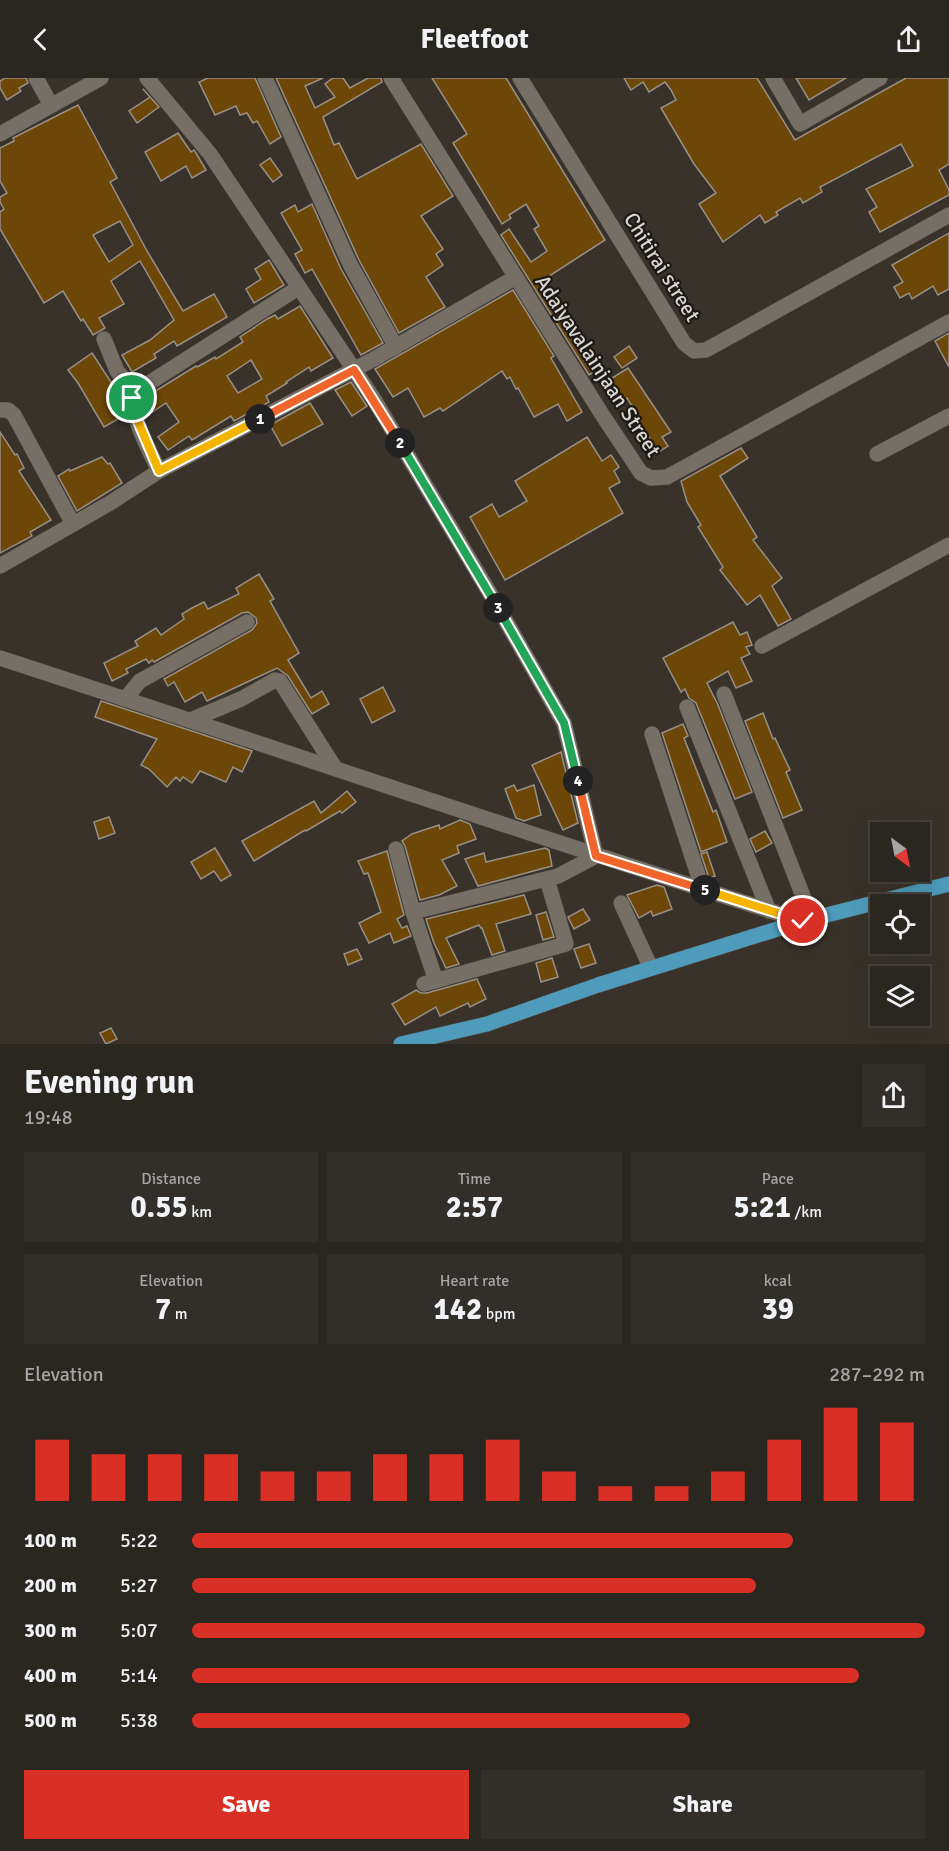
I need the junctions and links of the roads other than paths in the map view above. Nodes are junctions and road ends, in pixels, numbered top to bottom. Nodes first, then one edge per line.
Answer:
1 (36, 78) edge
2 (101, 78) edge
3 (147, 78) edge
4 (266, 78) edge
5 (391, 78) edge
6 (520, 78) edge
7 (773, 78) edge
8 (880, 78) edge
9 (51, 105) junction
10 (0, 134) edge
11 (949, 214) edge
12 (516, 276) junction
13 (298, 288) junction
14 (949, 322) edge
15 (104, 339) dead end
16 (396, 347) junction
17 (354, 370) junction
18 (135, 392) junction
19 (0, 410) edge
20 (949, 416) edge
21 (877, 454) dead end
22 (159, 471) junction
23 (73, 525) junction
24 (949, 545) edge
25 (0, 566) edge
26 (246, 622) dead end
27 (762, 646) dead end
28 (0, 658) edge
29 (724, 694) dead end
30 (125, 699) junction
31 (687, 707) dead end
32 (191, 720) junction
33 (652, 734) dead end
34 (335, 768) junction
35 (396, 849) dead end
36 (596, 856) junction
37 (547, 879) junction
38 (949, 884) edge
39 (703, 890) junction
40 (621, 903) dead end
41 (770, 911) junction
42 (413, 912) junction
43 (807, 920) junction
44 (651, 968) junction
45 (401, 1044) edge

1 - 9 street
2 - 9 street
3 - 13 street
4 - 16 street
5 - 12 street, Adaiyavalainjaan Street
6 - 11 street, Chitirai street
7 - 8 street
9 - 10 street
12 - 14 street, Adaiyavalainjaan Street
12 - 16 street
13 - 17 street
13 - 18 street
15 - 18 street
16 - 17 street
17 - 22 street
17 - 36 street
18 - 22 street
19 - 23 street
20 - 21 street
22 - 23 street
23 - 25 street
24 - 27 street
26 - 30 street
28 - 30 street
29 - 43 street
30 - 32 street
31 - 41 street
32 - 34 street
32 - 34 street
33 - 39 street
34 - 36 street
35 - 42 street
36 - 37 street
36 - 39 street
37 - 42 street
37 - 42 street
38 - 43 main road
39 - 41 street
40 - 44 street
41 - 43 street
43 - 44 main road
44 - 45 main road

